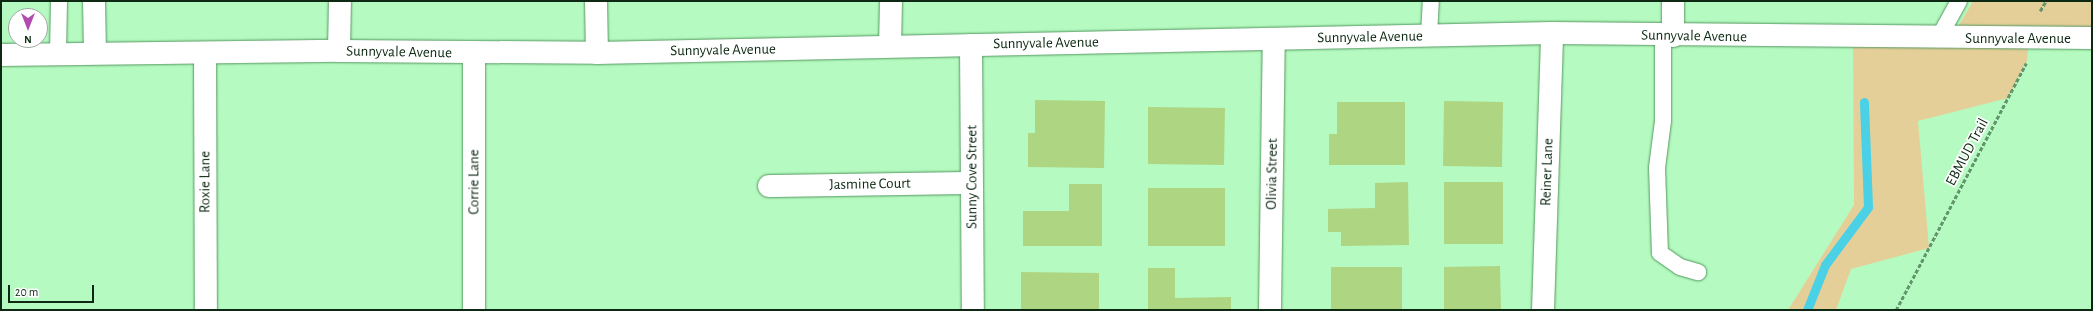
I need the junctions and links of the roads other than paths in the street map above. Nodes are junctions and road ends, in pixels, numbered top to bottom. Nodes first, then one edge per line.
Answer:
1 (59, 1) edge
2 (94, 1) edge
3 (340, 1) edge
4 (596, 1) edge
5 (890, 1) edge
6 (1431, 1) edge
7 (1674, 1) edge
8 (1959, 1) edge
9 (1552, 34) junction
10 (1428, 36) junction
11 (1668, 36) junction
12 (2092, 38) edge
13 (1274, 39) junction
14 (1938, 39) junction
15 (971, 45) junction
16 (890, 46) junction
17 (339, 51) junction
18 (58, 53) junction
19 (95, 53) junction
20 (597, 53) junction
21 (1, 54) edge
22 (205, 54) junction
23 (474, 54) junction
24 (971, 183) junction
25 (770, 186) dead end
26 (1698, 272) dead end
27 (206, 310) edge
28 (474, 310) edge
29 (973, 310) edge
30 (1270, 310) edge
31 (1543, 310) edge

1 - 18 lane
2 - 19 street
3 - 17 street
4 - 20 street
5 - 16 street
6 - 10 lane
7 - 11 street
8 - 14 lane
9 - 10 street, Sunnyvale Avenue
9 - 11 street, Sunnyvale Avenue
9 - 31 street, Reiner Lane
10 - 13 street, Sunnyvale Avenue
11 - 14 street, Sunnyvale Avenue
11 - 26 lane
12 - 14 street, Sunnyvale Avenue
13 - 15 street, Sunnyvale Avenue
13 - 30 street, Olivia Street
15 - 16 street, Sunnyvale Avenue
15 - 24 street, Sunny Cove Street
16 - 20 street, Sunnyvale Avenue
17 - 22 street, Sunnyvale Avenue
17 - 23 street, Sunnyvale Avenue
18 - 19 street, Sunnyvale Avenue
18 - 21 street, Sunnyvale Avenue
19 - 22 street, Sunnyvale Avenue
20 - 23 street, Sunnyvale Avenue
22 - 27 street, Roxie Lane
23 - 28 street, Corrie Lane
24 - 25 street, Jasmine Court
24 - 29 street, Sunny Cove Street

